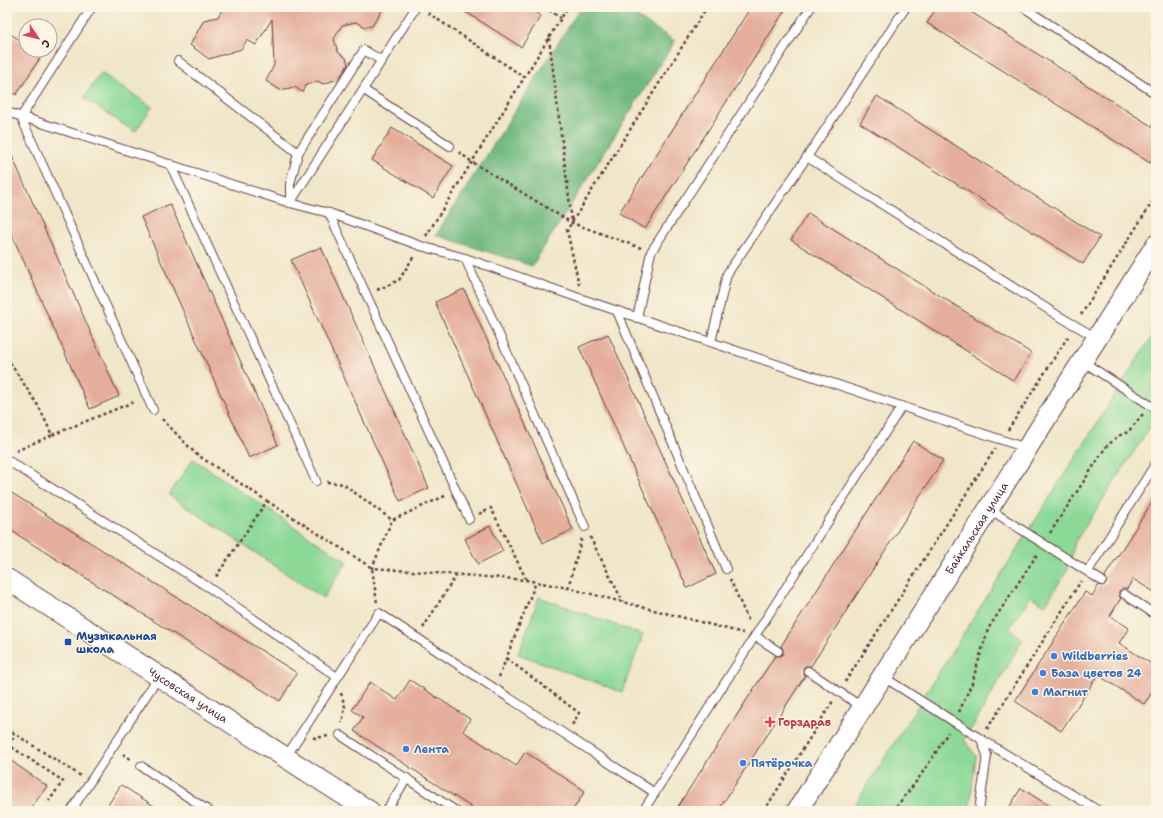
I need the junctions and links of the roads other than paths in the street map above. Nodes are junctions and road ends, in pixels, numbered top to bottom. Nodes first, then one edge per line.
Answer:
1 (92, 7) edge
2 (416, 7) edge
3 (811, 7) edge
4 (906, 7) edge
5 (1023, 7) edge
6 (178, 61) dead end
7 (382, 61) junction
8 (364, 90) junction
9 (1156, 94) edge
10 (7, 112) edge
11 (21, 117) junction
12 (450, 146) road end
13 (298, 153) junction
14 (807, 157) junction
15 (170, 164) junction
16 (290, 203) junction
17 (329, 213) junction
18 (1156, 245) edge
19 (465, 258) junction
20 (617, 311) junction
21 (637, 318) junction
22 (1097, 338) junction
23 (712, 342) junction
24 (1082, 361) junction
25 (902, 406) junction
26 (1153, 407) edge
27 (153, 410) road end
28 (1027, 448) junction
29 (7, 460) edge
30 (1156, 463) edge
31 (316, 481) road end
32 (989, 508) junction
33 (469, 518) road end
34 (585, 527) road end
35 (726, 569) road end
36 (1088, 571) junction
37 (1102, 581) dead end
38 (10, 583) edge
39 (1124, 594) dead end
40 (1156, 615) edge
41 (755, 636) junction
42 (778, 651) dead end
43 (808, 671) dead end
44 (159, 676) junction
45 (882, 676) junction
46 (337, 677) junction
47 (863, 707) junction
48 (340, 735) road end
49 (981, 739) junction
50 (286, 757) junction
51 (140, 766) road end
52 (407, 778) junction
53 (655, 793) junction
54 (71, 811) edge
55 (209, 811) edge
56 (368, 811) edge
57 (386, 811) edge
58 (456, 811) edge
59 (643, 811) edge
60 (797, 811) edge
61 (979, 811) edge
62 (1099, 811) edge

1 - 11 lane
2 - 7 lane
3 - 21 lane
4 - 14 lane
5 - 9 lane
6 - 13 lane
7 - 8 lane
7 - 13 lane
8 - 12 lane
8 - 16 lane
10 - 11 lane
11 - 15 lane
11 - 27 lane
13 - 16 lane
14 - 22 lane
14 - 23 lane
15 - 16 lane
15 - 31 lane
16 - 17 lane
17 - 19 lane
17 - 33 lane
18 - 22 street, Байкальская улица
19 - 20 lane
19 - 34 lane
20 - 21 lane
20 - 35 lane
21 - 23 lane
22 - 24 street, Байкальская улица
23 - 25 lane
24 - 26 lane
24 - 28 street, Байкальская улица
25 - 28 lane
25 - 41 lane
28 - 32 street, Байкальская улица
29 - 46 lane
30 - 36 lane
32 - 36 lane
32 - 45 street, Байкальская улица
36 - 37 lane
38 - 44 street, Чусовская улица
39 - 40 lane
41 - 42 lane
41 - 53 lane
43 - 47 lane
44 - 50 street, Чусовская улица
44 - 54 lane
45 - 47 street, Байкальская улица
45 - 49 lane
46 - 50 lane
46 - 53 lane
47 - 60 street, Байкальская улица
48 - 52 lane
49 - 61 lane
49 - 62 lane
50 - 56 street, Чусовская улица
51 - 55 lane
52 - 57 lane
52 - 58 lane
53 - 59 lane

